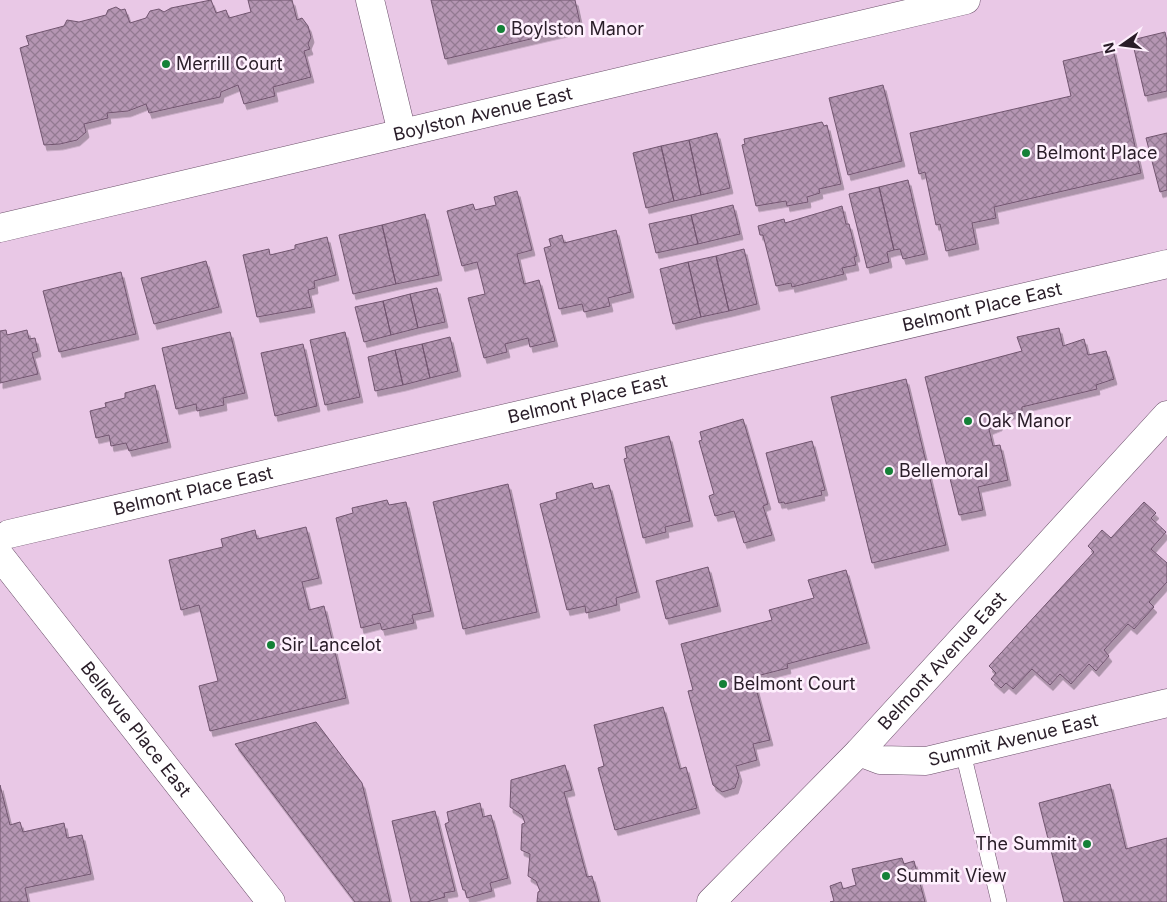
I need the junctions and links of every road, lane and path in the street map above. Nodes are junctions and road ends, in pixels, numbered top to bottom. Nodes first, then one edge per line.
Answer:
1 (370, 0) edge
2 (966, 0) edge
3 (402, 133) junction
4 (0, 228) edge
5 (1167, 264) edge
6 (1167, 415) edge
7 (2, 542) edge
8 (1167, 703) edge
9 (859, 752) junction
10 (963, 753) junction
11 (271, 902) edge
12 (711, 902) edge
13 (998, 902) edge

1 - 3 street
2 - 3 street, Boylston Avenue East
3 - 4 street, Boylston Avenue East
5 - 7 street, Belmont Place East
6 - 9 street, Belmont Avenue East
7 - 11 street, Bellevue Place East
8 - 10 street, Summit Avenue East
9 - 10 street, Summit Avenue East
9 - 12 street, Belmont Avenue East
10 - 13 lane

